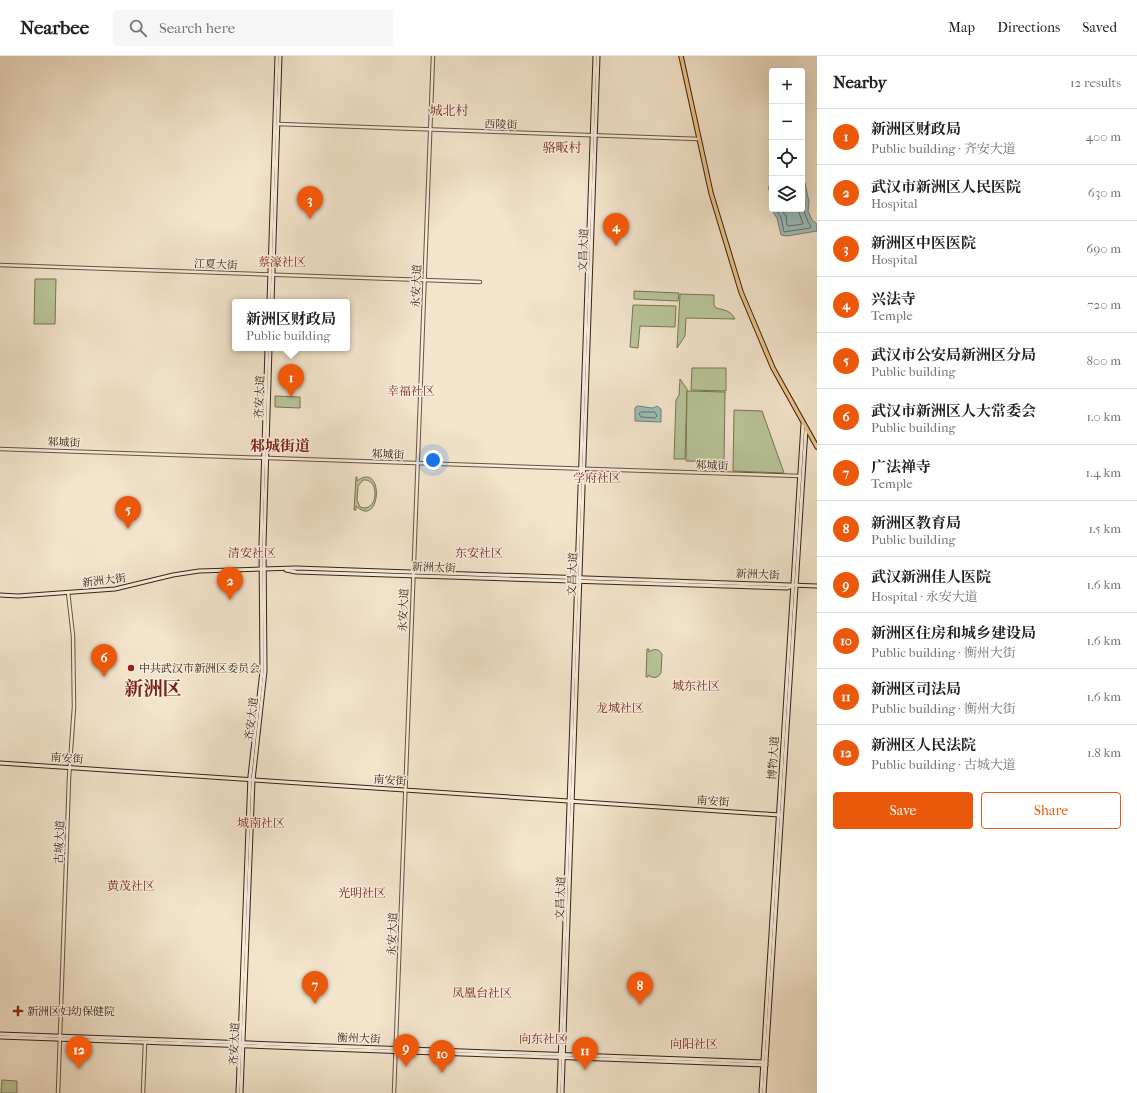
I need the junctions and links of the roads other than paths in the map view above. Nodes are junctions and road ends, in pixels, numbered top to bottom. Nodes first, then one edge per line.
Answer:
1 (277, 56) edge
2 (280, 56) edge
3 (432, 56) edge
4 (595, 56) edge
5 (598, 56) edge
6 (681, 56) edge
7 (278, 124) junction
8 (430, 130) junction
9 (594, 135) junction
10 (699, 138) junction
11 (0, 265) edge
12 (271, 274) junction
13 (424, 280) junction
14 (480, 282) dead end
15 (269, 299) edge
16 (272, 299) edge
17 (267, 351) edge
18 (270, 351) edge
19 (803, 424) junction
20 (806, 429) junction
21 (0, 448) edge
22 (817, 448) edge
23 (265, 457) junction
24 (417, 463) junction
25 (583, 469) junction
26 (800, 476) junction
27 (262, 569) junction
28 (413, 574) junction
29 (579, 579) junction
30 (795, 586) junction
31 (817, 586) edge
32 (68, 592) junction
33 (0, 595) edge
34 (0, 762) edge
35 (70, 767) junction
36 (252, 780) junction
37 (405, 790) junction
38 (571, 801) junction
39 (779, 815) junction
40 (0, 1034) edge
41 (0, 1037) edge
42 (60, 1038) junction
43 (145, 1042) junction
44 (241, 1044) junction
45 (395, 1050) junction
46 (562, 1056) junction
47 (764, 1064) junction
48 (58, 1093) edge
49 (143, 1093) edge
50 (238, 1093) edge
51 (241, 1093) edge
52 (394, 1093) edge
53 (559, 1093) edge
54 (562, 1093) edge
55 (761, 1093) edge
56 (764, 1093) edge

1 - 12 main road
2 - 7 main road
3 - 8 street, 永安大道
4 - 9 main road, 文昌大道
5 - 9 main road, 文昌大道
6 - 10 highway
7 - 8 street, 西陵街
7 - 12 main road
8 - 9 street, 西陵街
8 - 13 street, 永安大道
9 - 10 street, 西陵街
9 - 25 main road, 文昌大道
10 - 19 highway
11 - 12 street, 江夏大街
12 - 13 street, 江夏大街
12 - 15 main road
12 - 16 main road
13 - 14 street, 江夏大街
13 - 24 street, 永安大道
17 - 23 main road, 齐安大道
18 - 23 main road, 齐安大道
19 - 20 highway
19 - 26 main road, 博物大道
20 - 22 highway
20 - 30 main road, 博物大道
21 - 23 street, 邾城街
23 - 24 street, 邾城街
23 - 27 main road, 齐安大道
24 - 25 street, 邾城街
24 - 28 street, 永安大道
25 - 26 street, 邾城街
25 - 29 main road, 文昌大道
26 - 30 main road, 博物大道
27 - 28 main road, 新洲大街
27 - 32 main road, 新洲大街
27 - 36 main road, 齐安大道
28 - 29 main road, 新洲大街
28 - 37 street, 永安大道
29 - 30 main road, 新洲大街
29 - 38 main road, 文昌大道
30 - 31 main road, 新洲大街
30 - 39 main road, 博物大道
30 - 47 main road, 博物大道
32 - 33 main road, 新洲大街
32 - 35 street, 古城大道
34 - 35 main road, 南安街
35 - 36 main road, 南安街
35 - 42 street, 古城大道
36 - 37 main road, 南安街
36 - 44 main road, 齐安大道
37 - 38 main road, 南安街
37 - 45 street, 永安大道
38 - 39 main road, 南安街
38 - 46 main road, 文昌大道
39 - 47 main road, 博物大道
40 - 42 main road, 衡州大街
41 - 42 main road, 衡州大街
42 - 43 main road, 衡州大街
42 - 44 main road, 衡州大街
42 - 48 street, 古城大道
43 - 44 main road, 衡州大街
43 - 49 street
44 - 45 main road, 衡州大街
44 - 50 main road, 齐安大道
44 - 51 main road, 齐安大道
45 - 46 main road, 衡州大街
45 - 52 street, 永安大道
46 - 47 main road, 衡州大街
46 - 53 main road, 文昌大道
46 - 54 main road, 文昌大道
47 - 55 main road, 博物大道
47 - 56 main road, 博物大道

